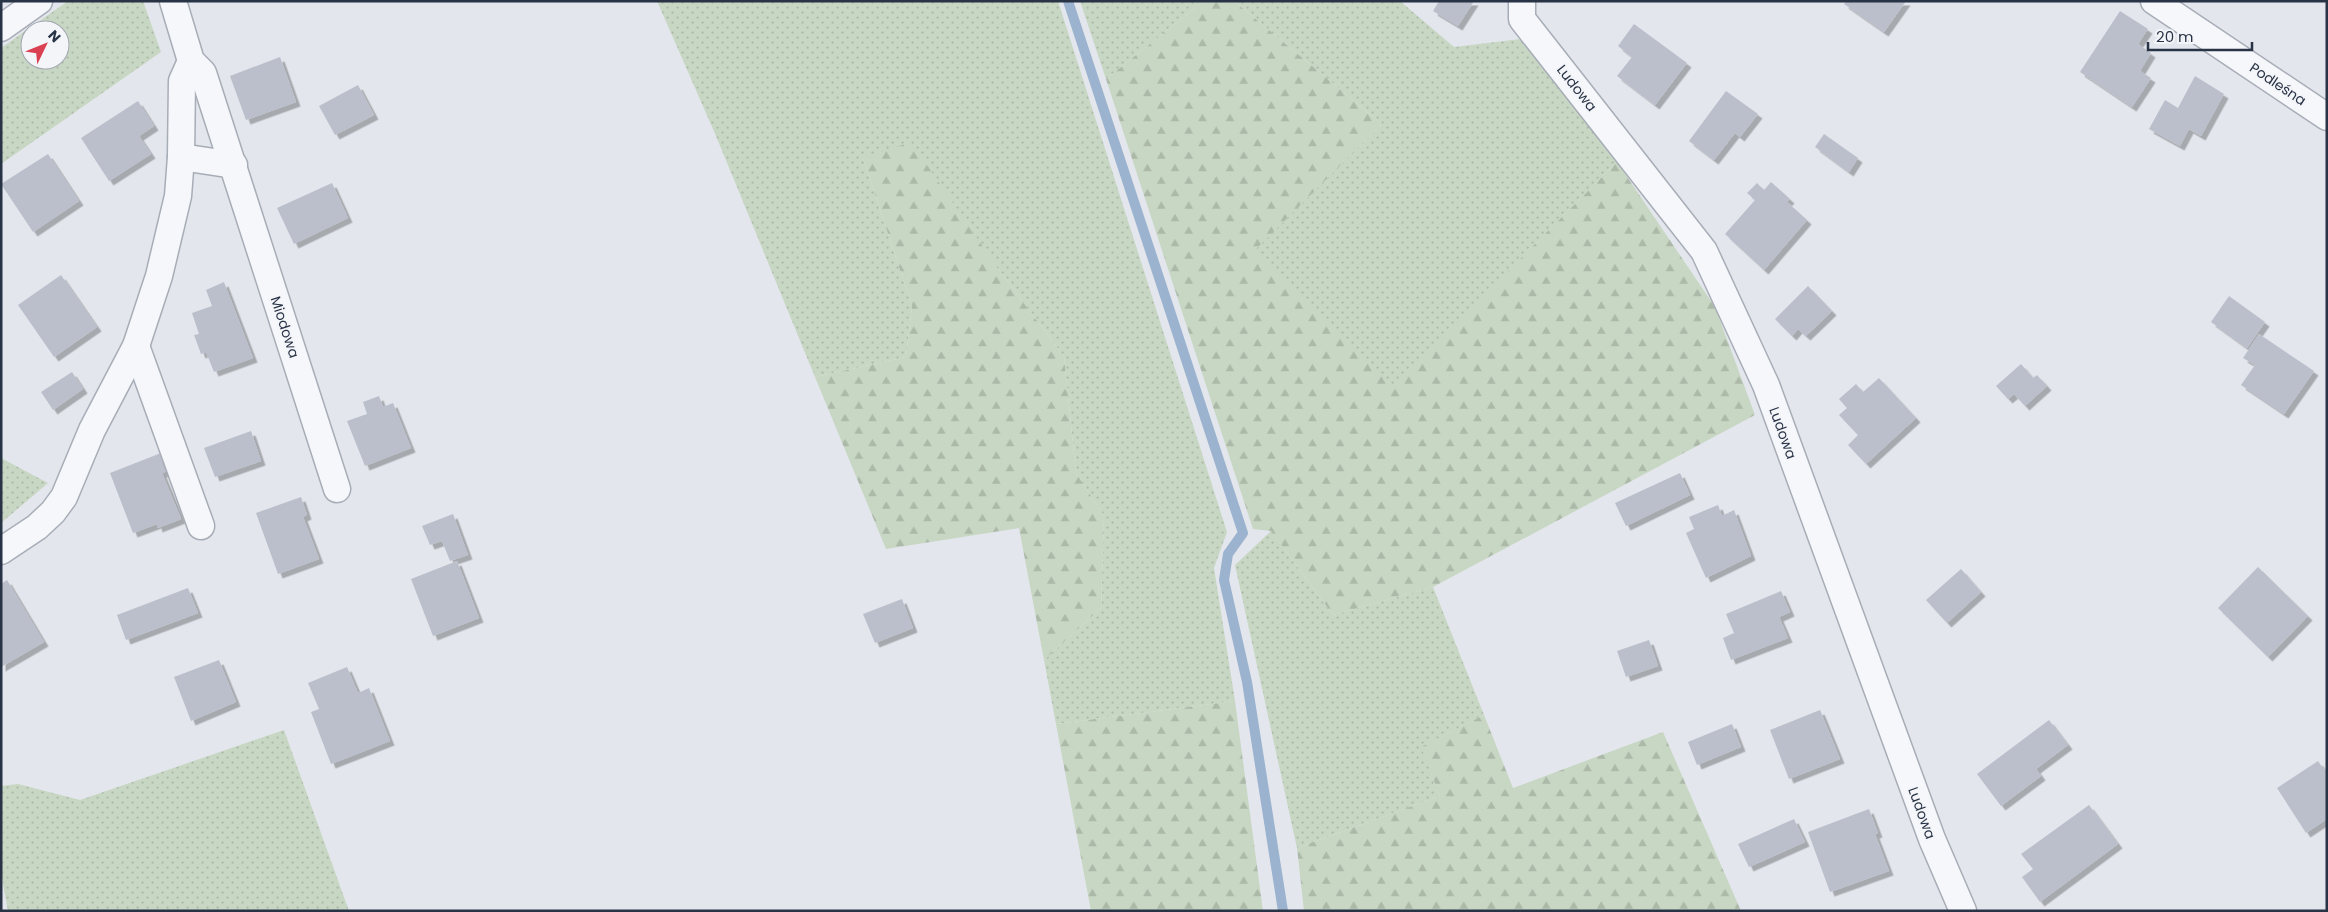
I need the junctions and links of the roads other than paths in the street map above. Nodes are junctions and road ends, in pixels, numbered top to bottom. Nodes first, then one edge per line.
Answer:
1 (40, 1) edge
2 (174, 1) edge
3 (1522, 1) edge
4 (2154, 1) edge
5 (1, 28) edge
6 (191, 61) junction
7 (2327, 117) edge
8 (182, 157) junction
9 (234, 166) junction
10 (136, 346) junction
11 (337, 489) dead end
12 (201, 526) dead end
13 (1, 551) edge
14 (1963, 911) edge

1 - 5 street
2 - 6 street, Miodowa
3 - 14 street, Ludowa
4 - 7 street, Podleśna
6 - 8 street
6 - 9 street, Miodowa
8 - 9 street
8 - 10 street
9 - 11 street, Miodowa
10 - 12 street
10 - 13 street

